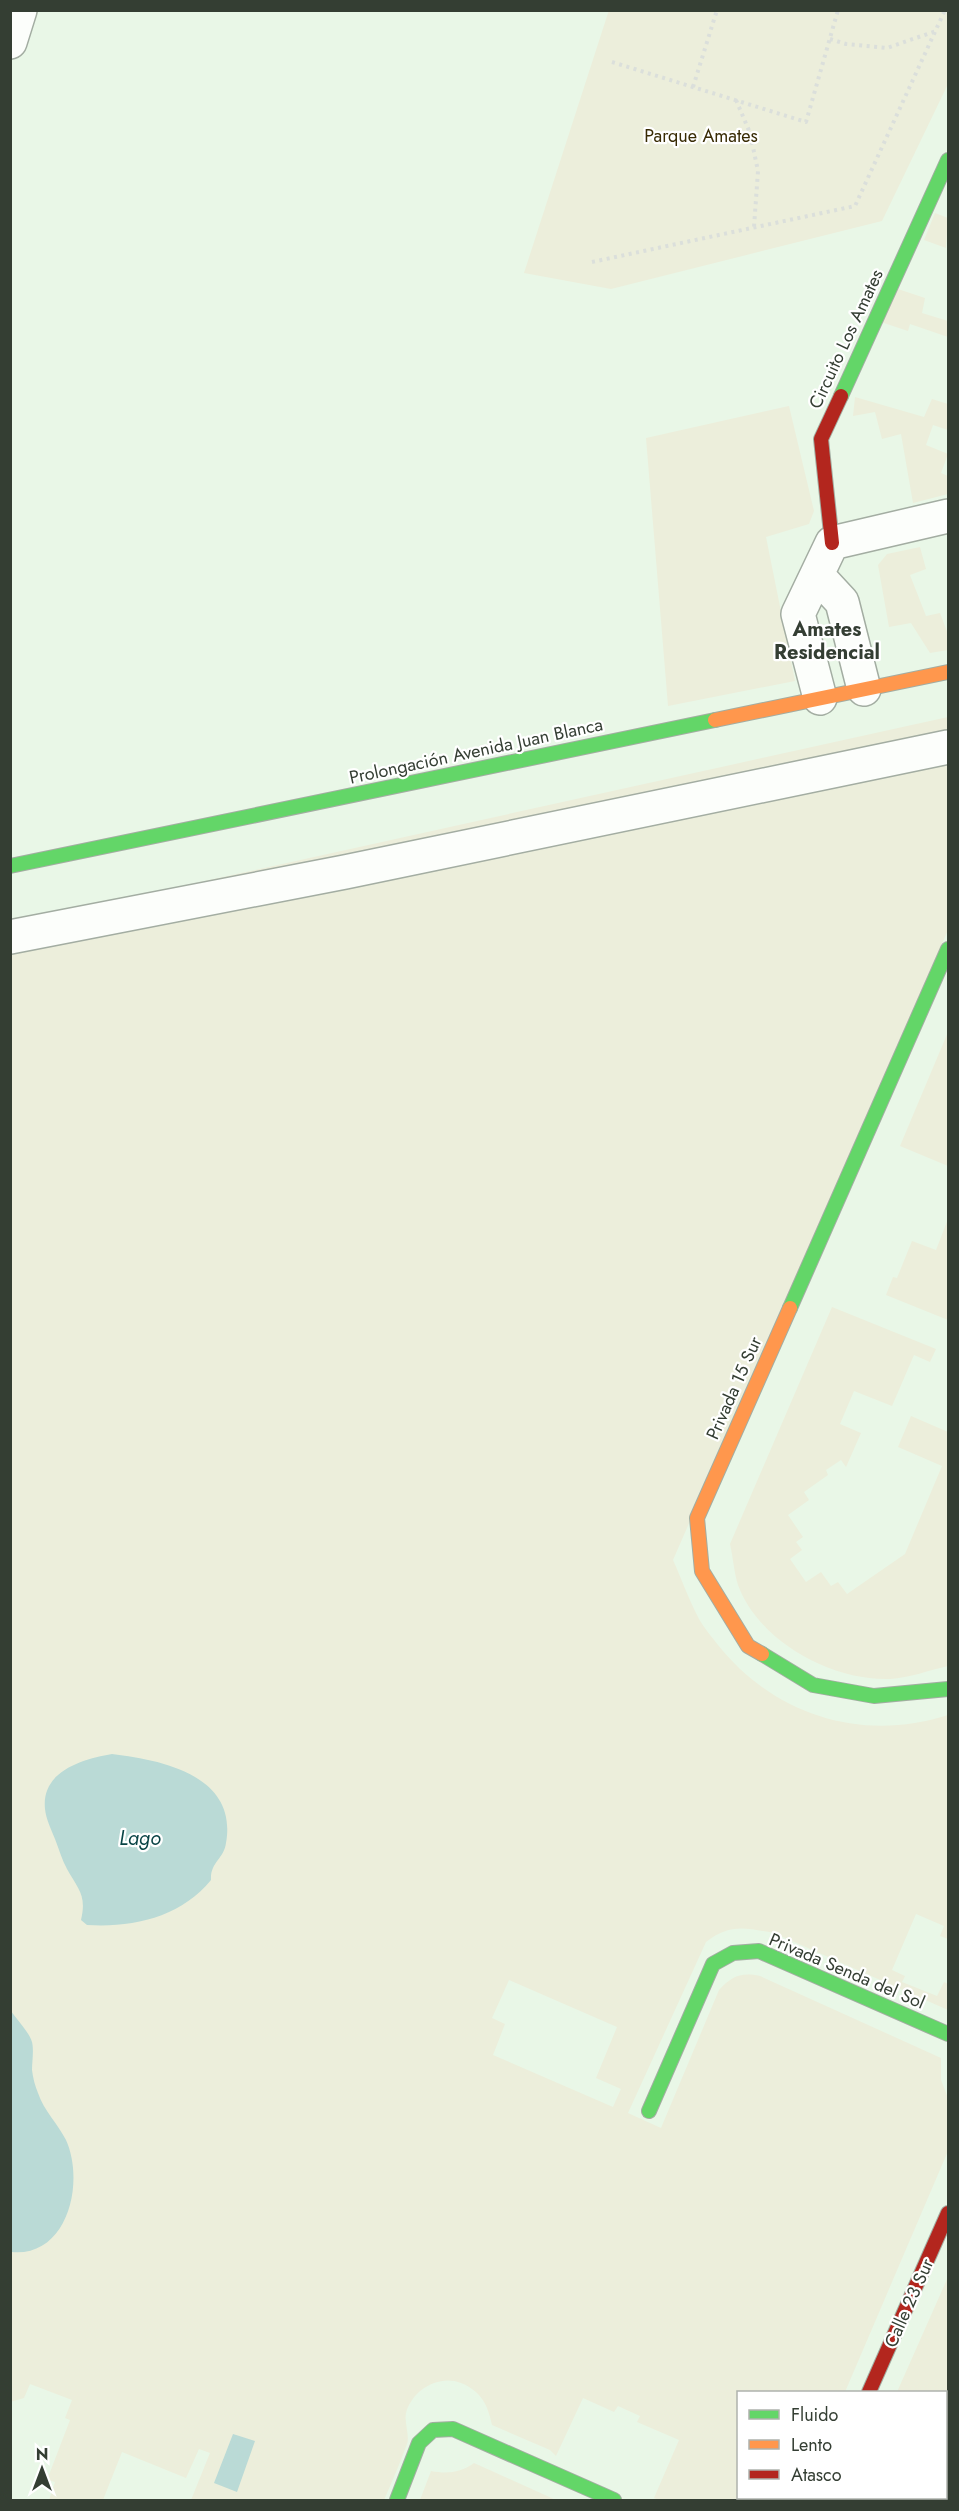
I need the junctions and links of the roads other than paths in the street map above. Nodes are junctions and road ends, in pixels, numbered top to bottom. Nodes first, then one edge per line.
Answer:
1 (21, 10) edge
2 (10, 42) edge
3 (948, 160) edge
4 (948, 516) edge
5 (832, 543) junction
6 (818, 575) junction
7 (948, 672) edge
8 (864, 689) junction
9 (820, 698) junction
10 (948, 747) edge
11 (10, 866) edge
12 (10, 937) edge
13 (948, 949) edge
14 (948, 1689) edge
15 (948, 2034) edge
16 (649, 2110) dead end
17 (948, 2213) edge
18 (869, 2391) edge
19 (397, 2500) edge
20 (614, 2500) edge

1 - 2 street
3 - 5 street, Circuito Los Amates
4 - 5 street
5 - 6 street
6 - 8 street
6 - 9 street
7 - 8 street, Prolongación Avenida Juan Blanca
8 - 9 street, Prolongación Avenida Juan Blanca
9 - 11 street, Prolongación Avenida Juan Blanca
10 - 12 street
13 - 14 street, Privada 15 Sur
15 - 16 street, Privada Senda del Sol
17 - 18 street, Calle 23 Sur
19 - 20 street

